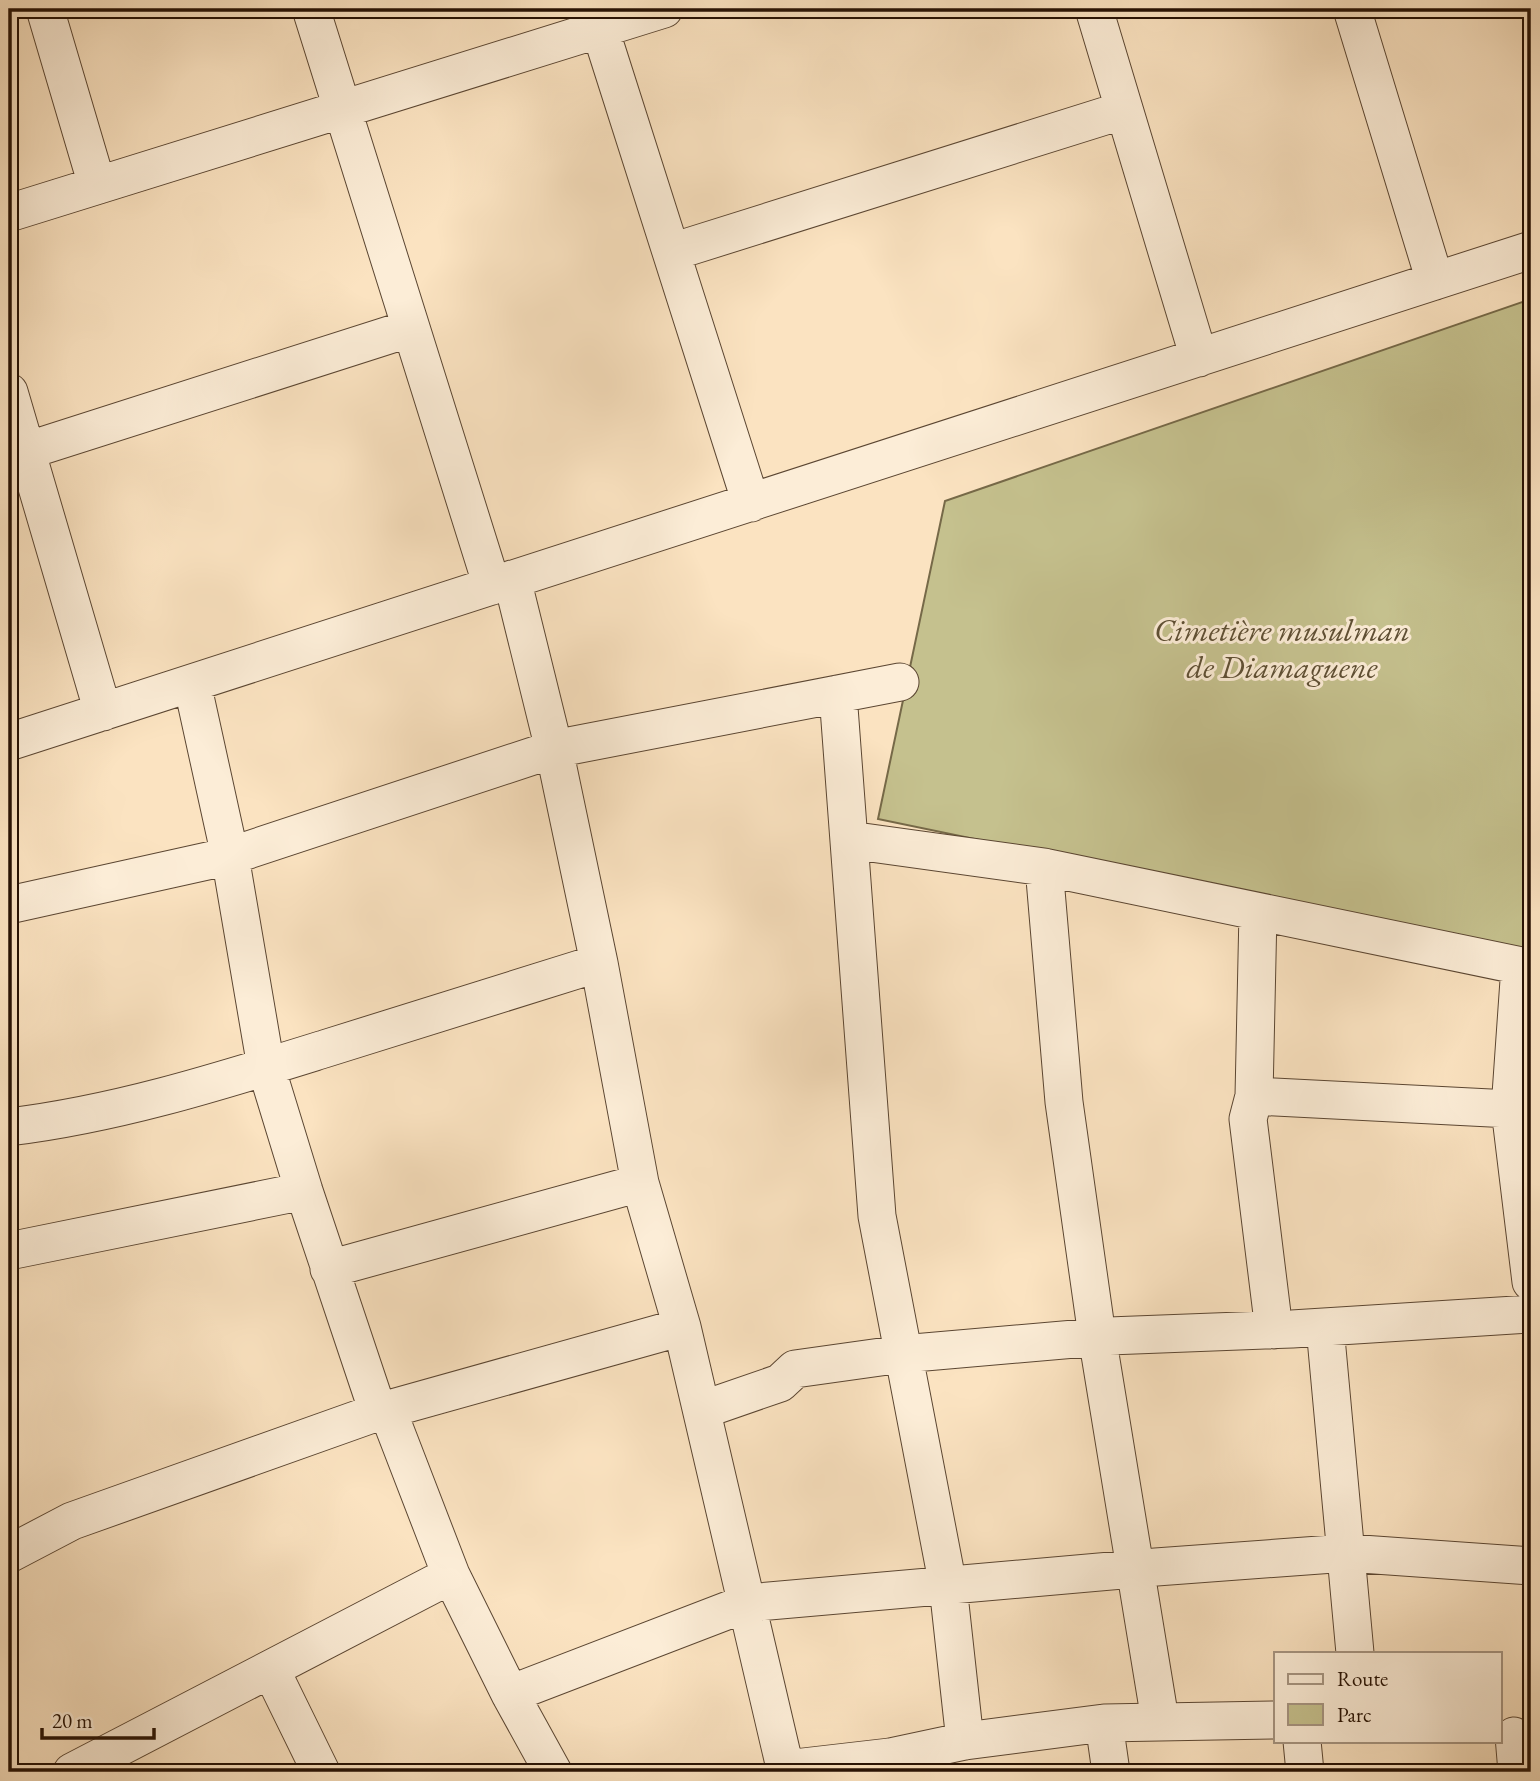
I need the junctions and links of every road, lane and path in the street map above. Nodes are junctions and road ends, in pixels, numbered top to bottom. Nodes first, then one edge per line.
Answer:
1 (45, 9) edge
2 (311, 9) edge
3 (664, 9) edge
4 (1094, 9) edge
5 (1352, 9) edge
6 (600, 29) junction
7 (342, 109) junction
8 (1124, 110) junction
9 (97, 185) junction
10 (9, 213) edge
11 (1531, 250) edge
12 (672, 252) junction
13 (1435, 281) junction
14 (411, 328) junction
15 (1199, 358) junction
16 (9, 392) edge
17 (26, 451) junction
18 (751, 503) junction
19 (502, 583) junction
20 (900, 682) dead end
21 (192, 683) junction
22 (838, 694) junction
23 (103, 712) junction
24 (9, 742) edge
25 (554, 749) junction
26 (849, 839) junction
27 (230, 856) junction
28 (1044, 867) junction
29 (9, 905) edge
30 (1258, 912) junction
31 (599, 963) junction
32 (1526, 967) edge
33 (266, 1067) junction
34 (1254, 1096) junction
35 (1520, 1108) edge
36 (9, 1127) edge
37 (640, 1183) junction
38 (303, 1191) junction
39 (9, 1251) edge
40 (329, 1269) junction
41 (1531, 1282) edge
42 (1531, 1314) edge
43 (682, 1327) junction
44 (1325, 1327) junction
45 (1274, 1330) junction
46 (1097, 1336) junction
47 (902, 1354) junction
48 (383, 1410) junction
49 (702, 1410) junction
50 (1347, 1553) junction
51 (9, 1554) edge
52 (1531, 1566) edge
53 (1135, 1568) junction
54 (451, 1574) junction
55 (948, 1586) junction
56 (747, 1603) junction
57 (1355, 1652) edge
58 (271, 1670) junction
59 (510, 1694) junction
60 (1160, 1720) junction
61 (1274, 1720) edge
62 (1104, 1723) junction
63 (1515, 1736) edge
64 (965, 1741) junction
65 (1302, 1742) edge
66 (891, 1765) edge
67 (786, 1771) edge
68 (72, 1772) edge
69 (320, 1772) edge
70 (553, 1772) edge
71 (1111, 1772) edge
72 (1306, 1772) edge
73 (1517, 1772) edge

1 - 9 street
2 - 7 street
3 - 6 street
4 - 8 street
5 - 13 street
6 - 7 street
6 - 12 street
7 - 9 street
7 - 14 street
8 - 12 street
8 - 15 street
9 - 10 street
11 - 13 street
12 - 18 street
13 - 15 street
14 - 17 street
14 - 19 street
15 - 18 street
16 - 17 street
17 - 23 street
18 - 19 street
19 - 21 street
19 - 25 street
20 - 22 street
21 - 23 street
21 - 27 street
22 - 25 street
22 - 26 street
23 - 24 street
25 - 27 street
25 - 31 street
26 - 28 street
26 - 47 street
27 - 29 street
27 - 33 street
28 - 30 street
28 - 46 street
30 - 32 street
30 - 34 street
31 - 33 street
31 - 37 street
32 - 35 street
33 - 36 street
33 - 38 street
34 - 35 street
34 - 45 street
35 - 41 street
37 - 40 street
37 - 43 street
38 - 39 street
38 - 40 street
40 - 48 street
42 - 44 street
43 - 48 street
43 - 49 street
44 - 45 street
44 - 50 street
45 - 46 street
46 - 47 street
46 - 53 street
47 - 49 street
47 - 55 street
48 - 51 street
48 - 54 street
49 - 56 street
50 - 52 street
50 - 53 street
50 - 57 street
53 - 55 street
53 - 60 street
54 - 58 street
54 - 59 street
55 - 56 street
55 - 64 street
56 - 59 street
56 - 67 street
58 - 68 street
58 - 69 street
59 - 70 street
60 - 61 street
60 - 62 street
62 - 64 street
62 - 71 street
63 - 73 street
64 - 66 street
65 - 72 street
66 - 67 street

